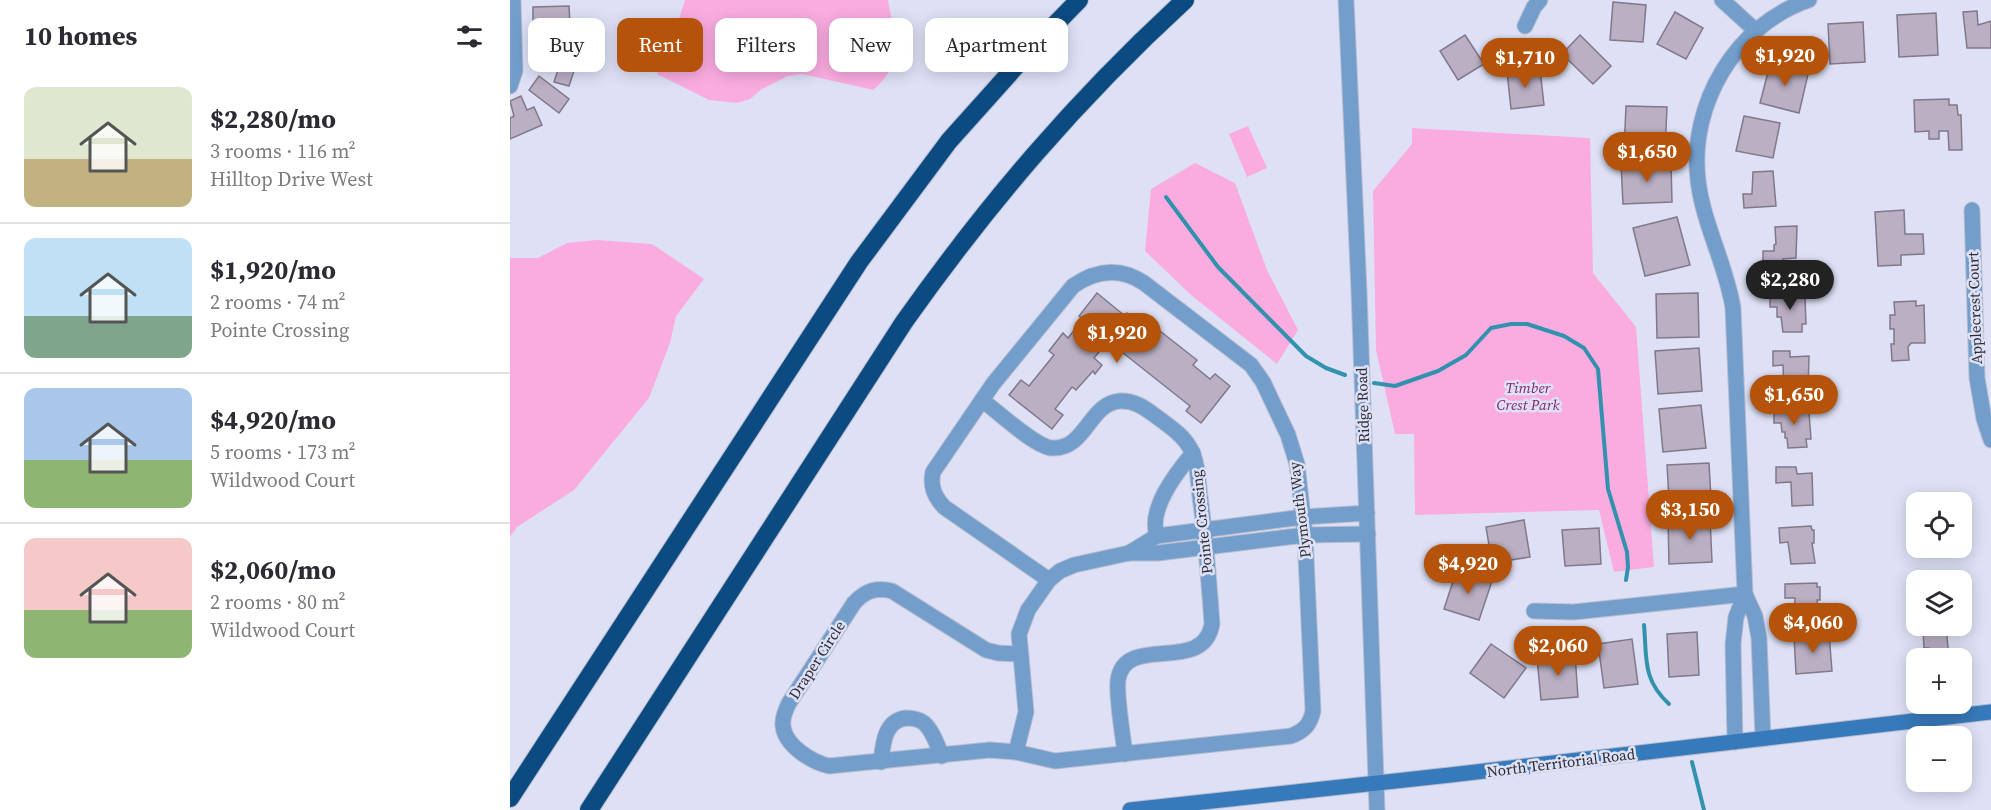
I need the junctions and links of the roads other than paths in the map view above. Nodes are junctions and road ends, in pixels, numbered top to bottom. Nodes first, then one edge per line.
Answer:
1 (513, 0) edge
2 (1079, 0) edge
3 (1185, 0) edge
4 (1346, 0) edge
5 (1540, 0) edge
6 (1722, 0) edge
7 (1809, 0) edge
8 (1525, 27) dead end
9 (1756, 31) junction
10 (510, 86) edge
11 (1972, 210) dead end
12 (982, 400) junction
13 (1991, 440) edge
14 (1193, 453) junction
15 (1366, 513) junction
16 (1304, 517) junction
17 (1205, 529) junction
18 (1368, 534) junction
19 (1305, 535) junction
20 (1157, 536) junction
21 (1206, 547) junction
22 (1129, 553) junction
23 (1049, 580) junction
24 (1745, 594) junction
25 (1534, 611) dead end
26 (1020, 654) junction
27 (1991, 712) edge
28 (1763, 738) junction
29 (1735, 742) junction
30 (1016, 752) junction
31 (1125, 754) junction
32 (942, 756) junction
33 (881, 762) junction
34 (1376, 783) junction
35 (510, 798) edge
36 (589, 810) edge
37 (1130, 810) edge
38 (1377, 810) edge

1 - 10 street
2 - 35 highway
3 - 36 highway
4 - 15 street, Ridge Road
5 - 8 street
6 - 9 street
7 - 9 street
9 - 24 street
11 - 13 street, Applecrest Court
12 - 14 street, Pointe Crossing
12 - 16 street, Plymouth Way
12 - 23 street, Plymouth Way
14 - 17 street, Pointe Crossing
14 - 20 street
15 - 16 street
15 - 18 street, Ridge Road
16 - 17 street
16 - 19 street, Plymouth Way
17 - 20 street
17 - 21 street, Pointe Crossing
18 - 19 street
18 - 34 street, Ridge Road
19 - 21 street
19 - 31 street, Plymouth Way
20 - 22 street
21 - 22 street
21 - 31 street, Pointe Crossing
22 - 23 street
23 - 26 street
24 - 25 street
24 - 28 street
24 - 29 street
26 - 30 street
26 - 33 street, Draper Circle
27 - 28 main road, North Territorial Road
28 - 29 main road, North Territorial Road
29 - 34 main road, North Territorial Road
30 - 31 street, Plymouth Way
30 - 32 street, Draper Circle
32 - 33 street, Draper Circle
32 - 33 street
34 - 37 main road, North Territorial Road
34 - 38 street, Ridge Road

